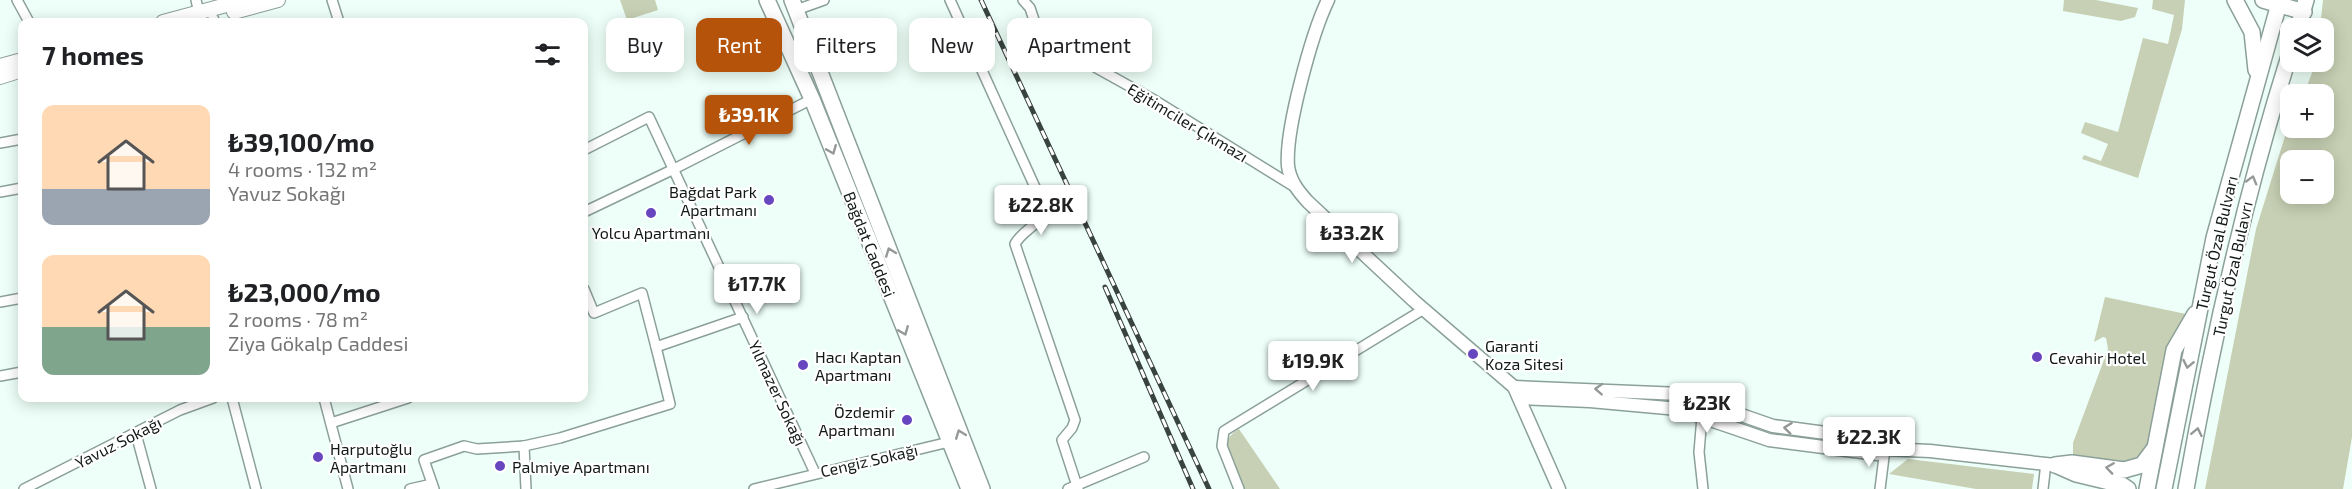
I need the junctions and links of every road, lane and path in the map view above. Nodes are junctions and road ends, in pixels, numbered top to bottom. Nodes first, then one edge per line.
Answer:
1 (17, 0) edge
2 (245, 0) edge
3 (278, 0) edge
4 (332, 0) edge
5 (767, 0) edge
6 (824, 0) edge
7 (950, 0) edge
8 (1023, 0) edge
9 (1328, 0) edge
10 (2235, 0) edge
11 (2263, 0) edge
12 (2283, 2) edge
13 (791, 3) edge
14 (2305, 6) edge
15 (205, 14) edge
16 (26, 18) edge
17 (184, 18) edge
18 (338, 18) edge
19 (798, 18) edge
20 (794, 32) edge
21 (787, 44) junction
22 (18, 61) edge
23 (0, 66) edge
24 (18, 71) edge
25 (821, 72) edge
26 (2284, 72) edge
27 (0, 77) edge
28 (2256, 83) junction
29 (812, 99) junction
30 (18, 140) edge
31 (0, 143) edge
32 (588, 148) edge
33 (674, 169) junction
34 (1293, 186) junction
35 (18, 189) edge
36 (0, 192) edge
37 (588, 210) edge
38 (18, 299) edge
39 (588, 299) edge
40 (2202, 301) junction
41 (0, 302) edge
42 (1424, 309) junction
43 (743, 318) junction
44 (656, 347) junction
45 (18, 373) edge
46 (0, 376) edge
47 (1516, 392) junction
48 (202, 402) edge
49 (233, 402) edge
50 (325, 402) edge
51 (396, 402) edge
52 (1702, 417) junction
53 (331, 423) junction
54 (136, 434) junction
55 (949, 442) junction
56 (524, 446) junction
57 (2156, 447) junction
58 (1885, 449) junction
59 (1144, 456) dead end
60 (2050, 464) junction
61 (815, 473) junction
62 (38, 486) edge
63 (433, 486) edge
64 (1074, 488) edge
65 (1558, 488) edge
66 (24, 489) edge
67 (151, 489) edge
68 (256, 489) edge
69 (348, 489) edge
70 (410, 489) edge
71 (526, 489) edge
72 (754, 489) edge
73 (969, 489) edge
74 (981, 489) edge
75 (1239, 489) edge
76 (1703, 489) edge
77 (1880, 489) edge
78 (2043, 489) edge
79 (2128, 489) edge
80 (2147, 489) edge
81 (2164, 489) edge
82 (2186, 489) edge

1 - 16 street
2 - 15 main road
3 - 15 main road
4 - 18 street
5 - 13 main road
5 - 21 main road, Bağdat Caddesi
6 - 13 street
7 - 64 street
8 - 34 street, Eğitimciler Çıkmazı
9 - 34 street
10 - 28 main road
11 - 12 main road
12 - 14 main road
12 - 28 main road, Turgut Özal Bulvarı
13 - 19 main road, Bağdat Caddesi
15 - 17 main road
20 - 21 main road
21 - 29 main road, Bağdat Caddesi
22 - 23 main road
24 - 27 main road
74 -> 25 main road, Bağdat Caddesi
82 -> 26 main road, Turgut Özal Bulavrı
28 - 40 main road, Turgut Özal Bulvarı
29 - 33 street
29 -> 55 main road, Bağdat Caddesi
30 - 31 street
32 - 33 street, Yılmazer Sokağı
33 - 37 street
33 - 43 street, Yılmazer Sokağı
34 - 42 street
35 - 36 street
38 - 41 street
39 - 44 street
40 - 57 main road
40 -> 81 main road, Turgut Özal Bulvarı
42 - 47 street
42 - 75 street
43 - 44 street
43 - 61 street, Yılmazer Sokağı
44 - 56 street
45 - 46 street
47 - 52 street
58 -> 47 street
47 - 65 street
48 - 54 street, Yavuz Sokağı
49 - 68 street
50 - 53 street
51 - 53 street
52 - 58 street
52 - 76 street
53 - 69 street
54 - 62 street, Yavuz Sokağı
54 - 67 street
55 - 61 street, Cengiz Sokağı
55 - 73 main road, Bağdat Caddesi
56 - 63 street
56 - 71 street
57 -> 60 main road
57 - 80 main road
58 - 60 street
58 - 77 street
59 - 64 street
60 - 78 street
60 - 79 main road
61 - 72 street, Cengiz Sokağı
62 - 66 street, Yavuz Sokağı
63 - 70 street

